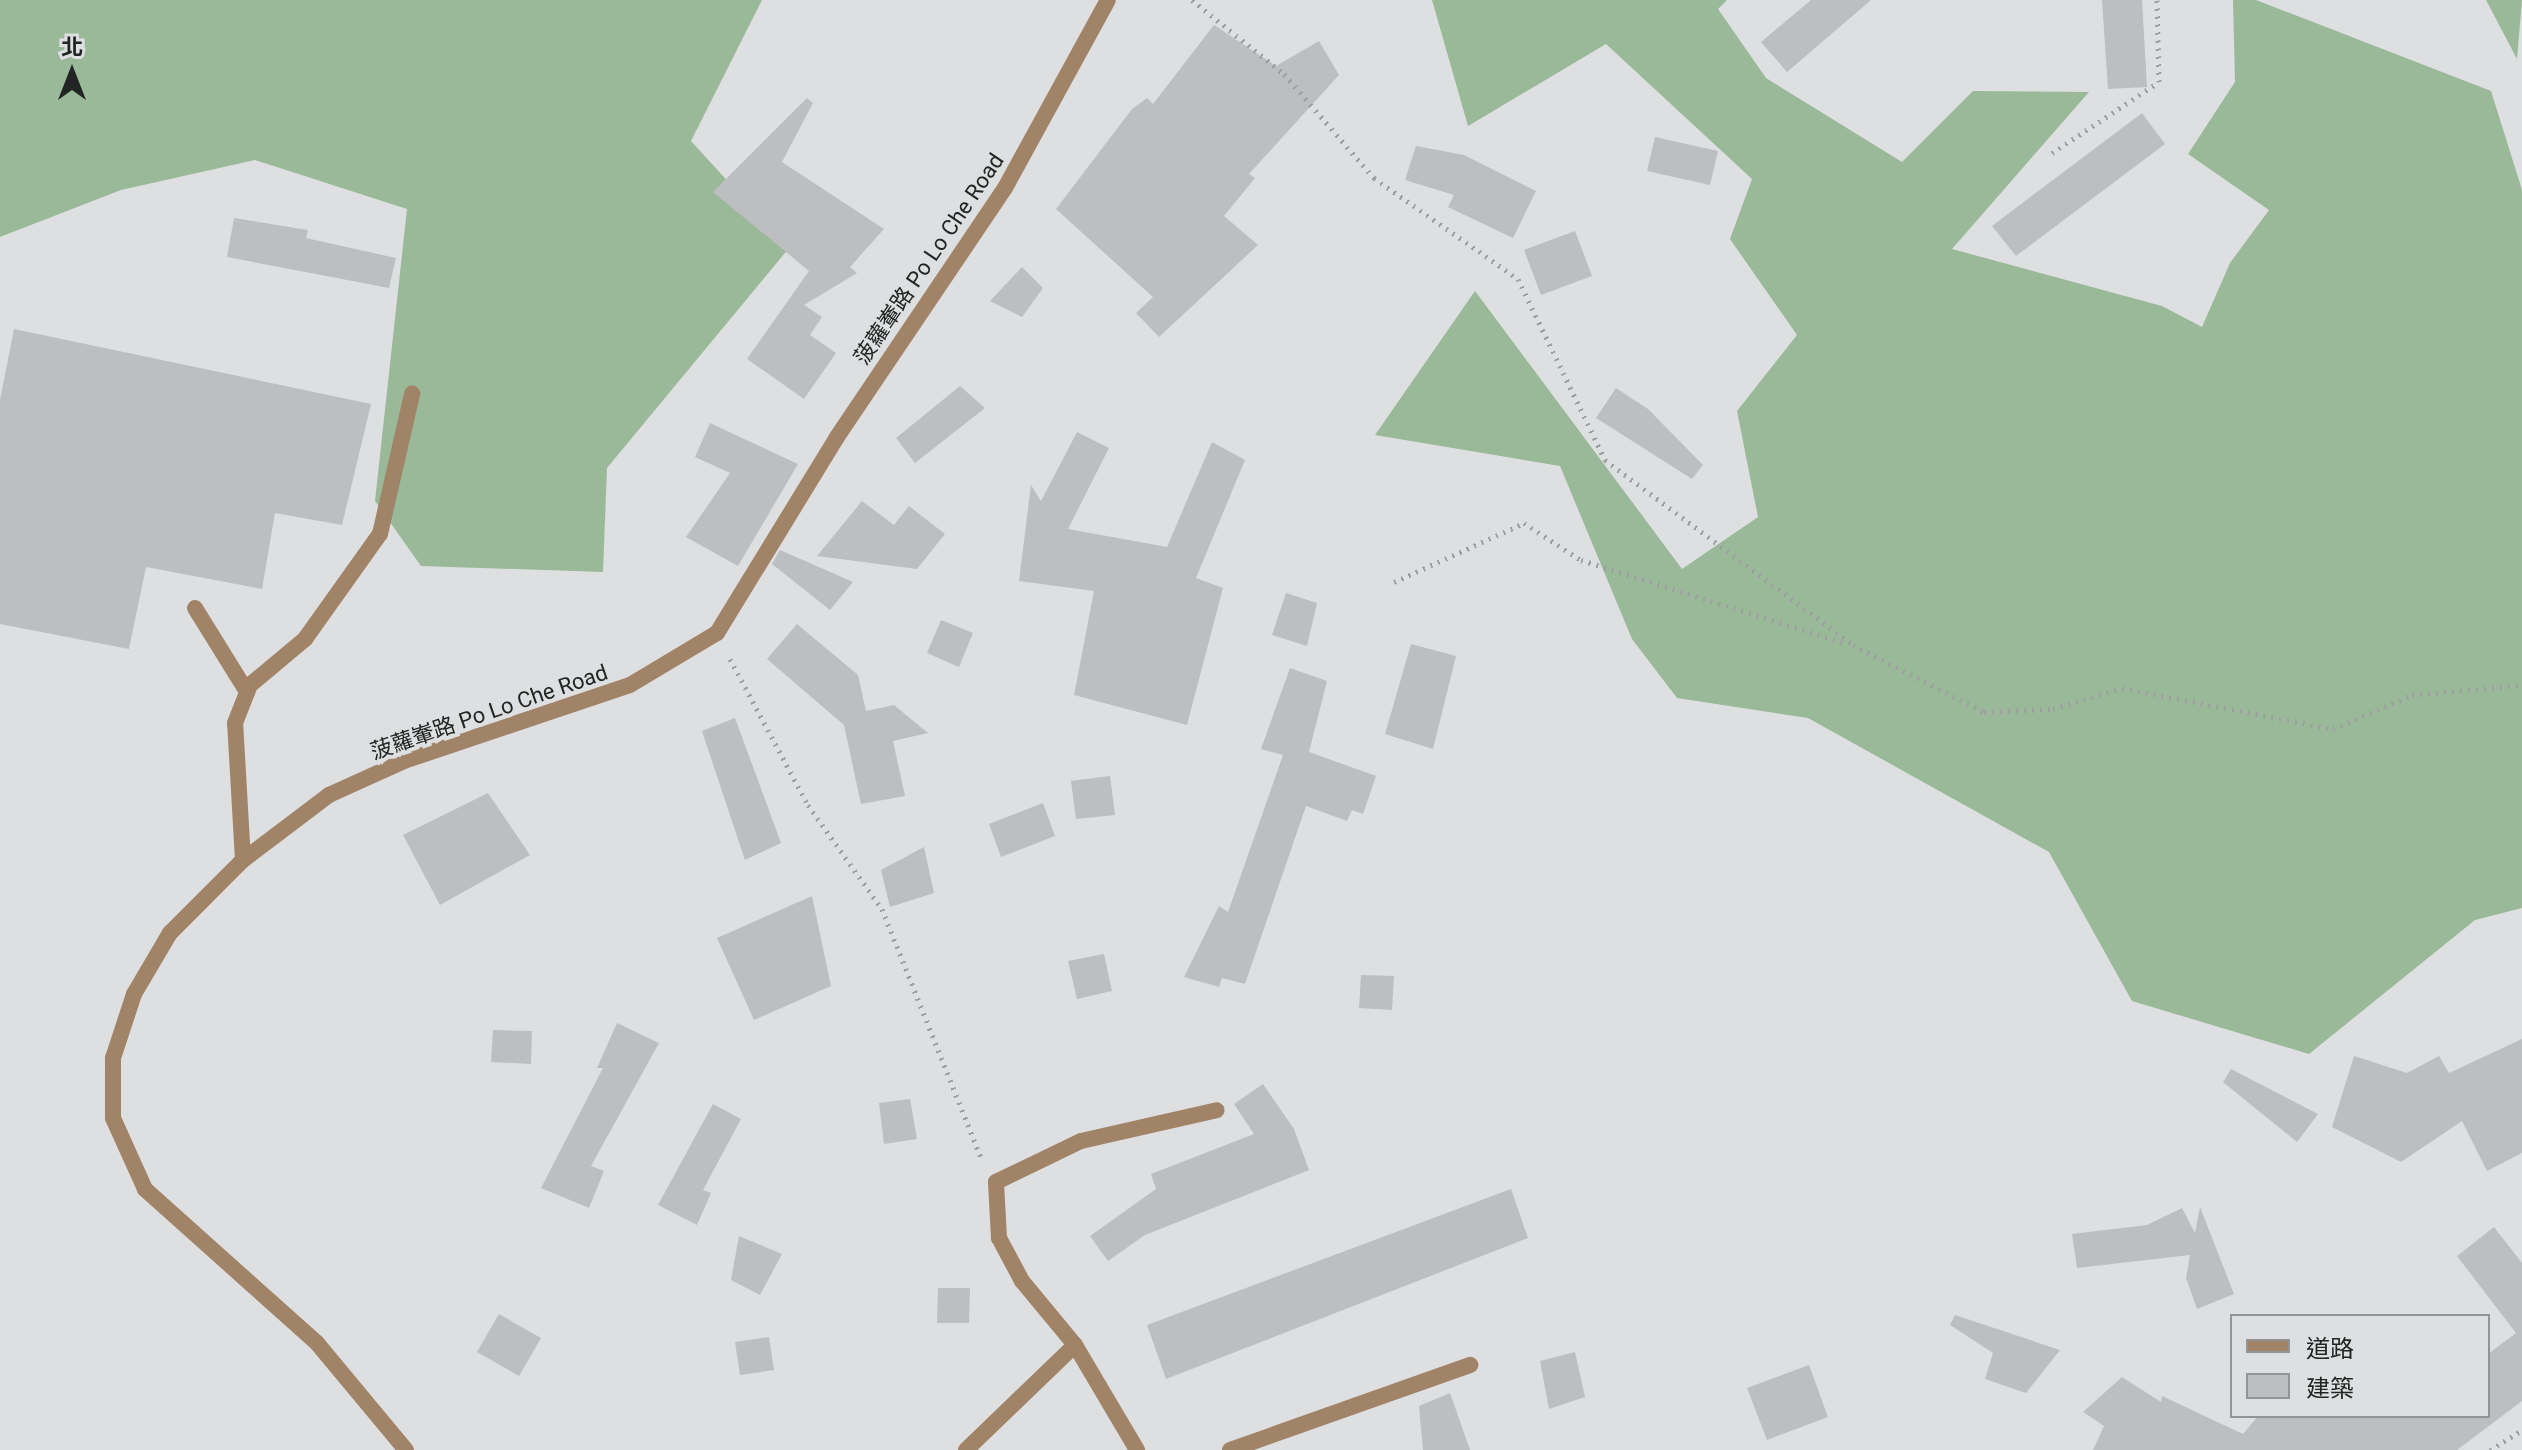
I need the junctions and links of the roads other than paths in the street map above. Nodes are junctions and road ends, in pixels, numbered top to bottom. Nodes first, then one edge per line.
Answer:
1 (1108, 0) edge
2 (412, 394) dead end
3 (195, 608) dead end
4 (247, 692) junction
5 (243, 860) junction
6 (1217, 1110) dead end
7 (1075, 1345) junction
8 (1470, 1365) dead end
9 (977, 1434) junction
10 (406, 1450) edge
11 (966, 1450) edge
12 (985, 1450) edge
13 (1137, 1450) edge
14 (1230, 1450) edge

1 - 5 street, 菠蘿輋路 Po Lo Che Road
2 - 4 street
3 - 4 street
4 - 5 street
5 - 10 street, 菠蘿輋路 Po Lo Che Road
6 - 7 street
7 - 9 street
7 - 13 street
8 - 14 street
9 - 11 street
9 - 12 street

